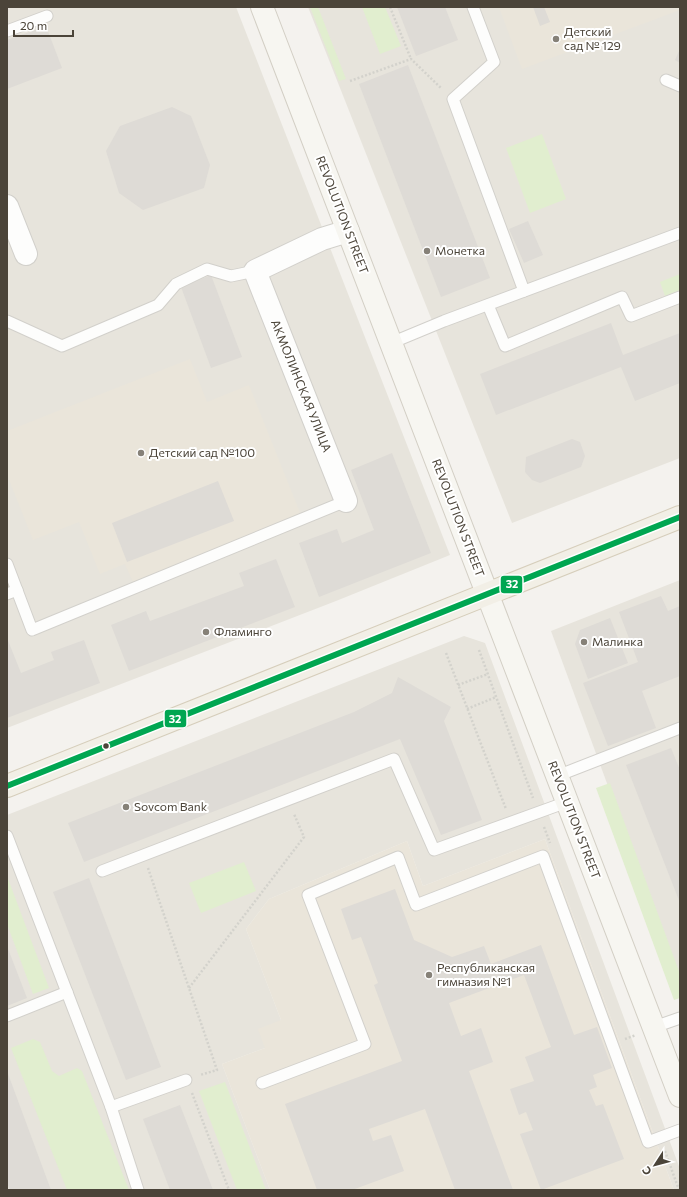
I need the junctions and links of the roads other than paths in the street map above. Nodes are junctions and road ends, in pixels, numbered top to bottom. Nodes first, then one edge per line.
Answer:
1 (262, 7) edge
2 (473, 7) edge
3 (47, 16) dead end
4 (7, 31) edge
5 (666, 80) dead end
6 (680, 86) edge
7 (7, 206) edge
8 (348, 231) junction
9 (680, 232) edge
10 (26, 254) dead end
11 (255, 271) junction
12 (524, 291) junction
13 (680, 298) edge
14 (488, 305) junction
15 (7, 321) edge
16 (391, 343) junction
17 (346, 501) joint
18 (680, 518) edge
19 (7, 564) edge
20 (12, 592) edge
21 (488, 594) junction
22 (680, 728) edge
23 (557, 776) junction
24 (7, 786) edge
25 (568, 802) junction
26 (7, 836) edge
27 (102, 871) dead end
28 (67, 992) junction
29 (7, 1016) edge
30 (680, 1018) edge
31 (654, 1027) junction
32 (186, 1080) road end
33 (262, 1083) dead end
34 (680, 1096) edge
35 (111, 1107) junction
36 (680, 1130) edge
37 (138, 1190) edge

1 - 8 main road, REVOLUTION STREET
2 - 12 lane
3 - 4 lane
5 - 6 lane
7 - 10 street
8 - 11 street
8 - 16 main road, REVOLUTION STREET
9 - 12 lane
11 - 15 lane
11 - 17 street, АКМОЛИНСКАЯ УЛИЦА
12 - 14 lane
13 - 14 lane
14 - 16 lane
16 - 21 main road, REVOLUTION STREET
17 - 20 lane
18 - 21 main road
19 - 20 lane
21 - 23 main road, REVOLUTION STREET
21 - 24 main road
22 - 23 lane
23 - 25 main road, REVOLUTION STREET
25 - 27 lane
25 - 31 main road, REVOLUTION STREET
26 - 28 lane
28 - 29 lane
28 - 35 lane
30 - 31 lane
31 - 34 main road, REVOLUTION STREET
32 - 35 lane
33 - 36 lane
35 - 37 lane

